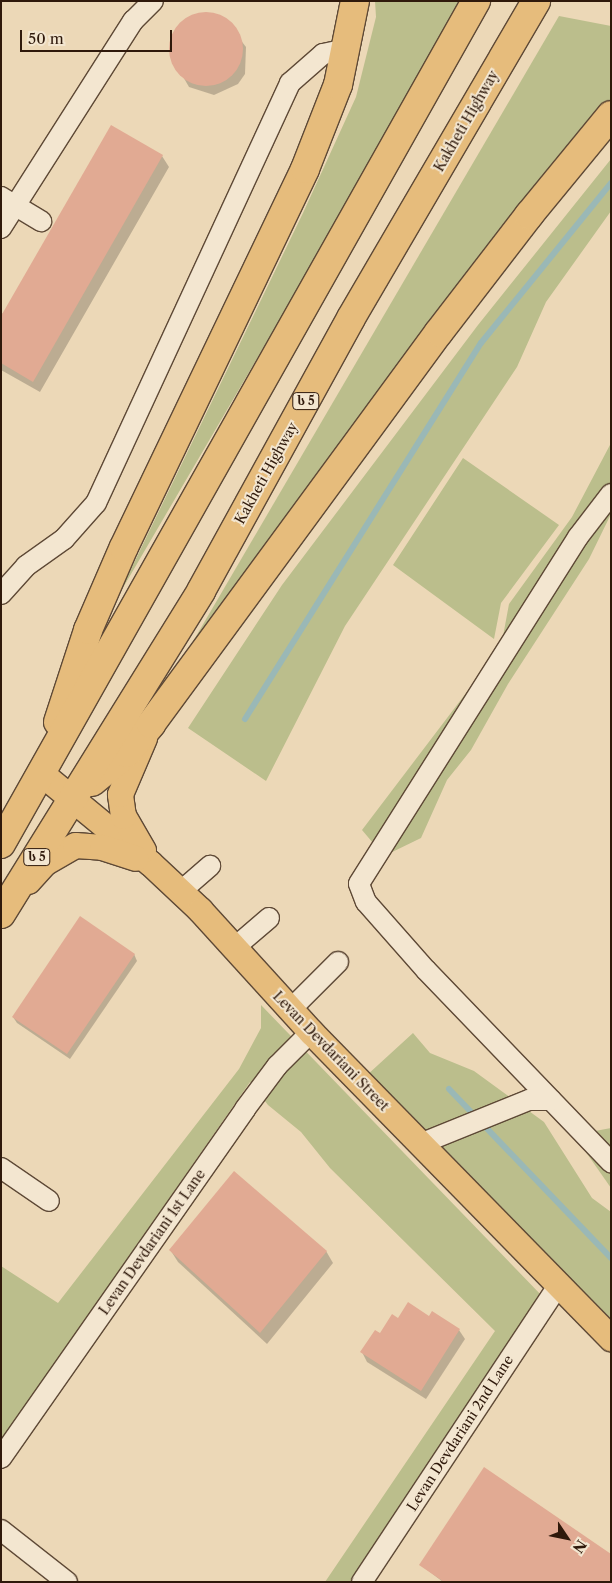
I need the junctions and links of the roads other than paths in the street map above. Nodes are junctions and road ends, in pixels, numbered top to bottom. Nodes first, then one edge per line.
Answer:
1 (153, 1) edge
2 (355, 1) edge
3 (476, 1) edge
4 (536, 1) edge
5 (346, 49) junction
6 (611, 116) edge
7 (8, 201) edge
8 (40, 221) dead end
9 (1, 228) edge
10 (611, 494) edge
11 (1, 594) edge
12 (151, 724) junction
13 (42, 774) junction
14 (72, 799) junction
15 (1, 844) edge
16 (150, 863) junction
17 (210, 866) dead end
18 (180, 892) junction
19 (5, 908) edge
20 (269, 918) dead end
21 (234, 948) junction
22 (338, 962) dead end
23 (290, 1010) junction
24 (311, 1032) junction
25 (551, 1100) junction
26 (420, 1144) junction
27 (611, 1162) edge
28 (1, 1168) edge
29 (49, 1201) dead end
30 (559, 1284) junction
31 (611, 1338) edge
32 (1, 1458) edge
33 (1, 1530) edge
34 (67, 1582) edge
35 (362, 1582) edge

1 - 7 street
2 - 5 highway
3 - 13 highway, ს 5
4 - 14 highway, Kakheti Highway / ს 5
5 - 11 street
5 - 13 highway
6 - 12 highway
7 - 8 street
7 - 9 street
10 - 25 street
12 - 14 highway
12 - 16 main road
13 - 14 main road, Levan Devdariani Street
13 - 15 highway, ს 5
14 - 16 main road, Levan Devdariani Street
14 - 19 highway, Kakheti Highway / ს 5
16 - 18 main road, Levan Devdariani Street
16 - 19 main road
17 - 18 street
18 - 21 main road, Levan Devdariani Street
20 - 21 street
21 - 23 main road, Levan Devdariani Street
22 - 23 street
23 - 24 main road, Levan Devdariani Street
24 - 26 main road, Levan Devdariani Street
24 - 32 street, Levan Devdariani 1st Lane
25 - 26 street
25 - 27 street
26 - 30 main road, Levan Devdariani Street
28 - 29 street
30 - 31 main road, Levan Devdariani Street
30 - 35 street, Levan Devdariani 2nd Lane
33 - 34 street

